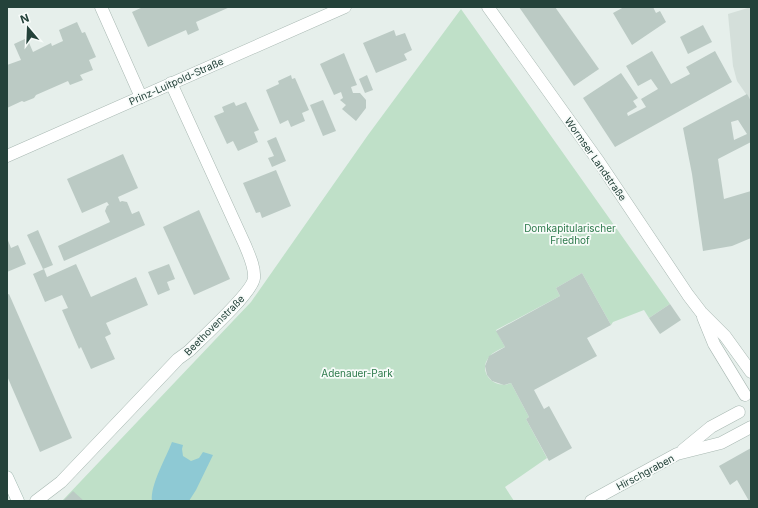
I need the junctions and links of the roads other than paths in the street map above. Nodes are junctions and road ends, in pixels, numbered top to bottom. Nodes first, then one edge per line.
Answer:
1 (101, 7) edge
2 (344, 7) edge
3 (488, 7) edge
4 (171, 83) junction
5 (141, 96) junction
6 (7, 156) edge
7 (701, 312) junction
8 (751, 372) edge
9 (748, 393) edge
10 (739, 412) junction
11 (751, 427) edge
12 (679, 454) junction
13 (7, 477) edge
14 (18, 501) edge
15 (36, 501) edge
16 (591, 501) edge

1 - 5 street
2 - 4 street, Prinz-Luitpold-Straße
3 - 7 street, Wormser Landstraße
4 - 5 street, Prinz-Luitpold-Straße
4 - 15 street, Beethovenstraße
5 - 6 street, Prinz-Luitpold-Straße
7 - 8 street, Wormser Landstraße
7 - 9 street, Wormser Landstraße
9 - 10 street
10 - 11 street
10 - 12 street, Hirschgraben
11 - 12 street, Hirschgraben
12 - 16 street, Hirschgraben
13 - 14 street

